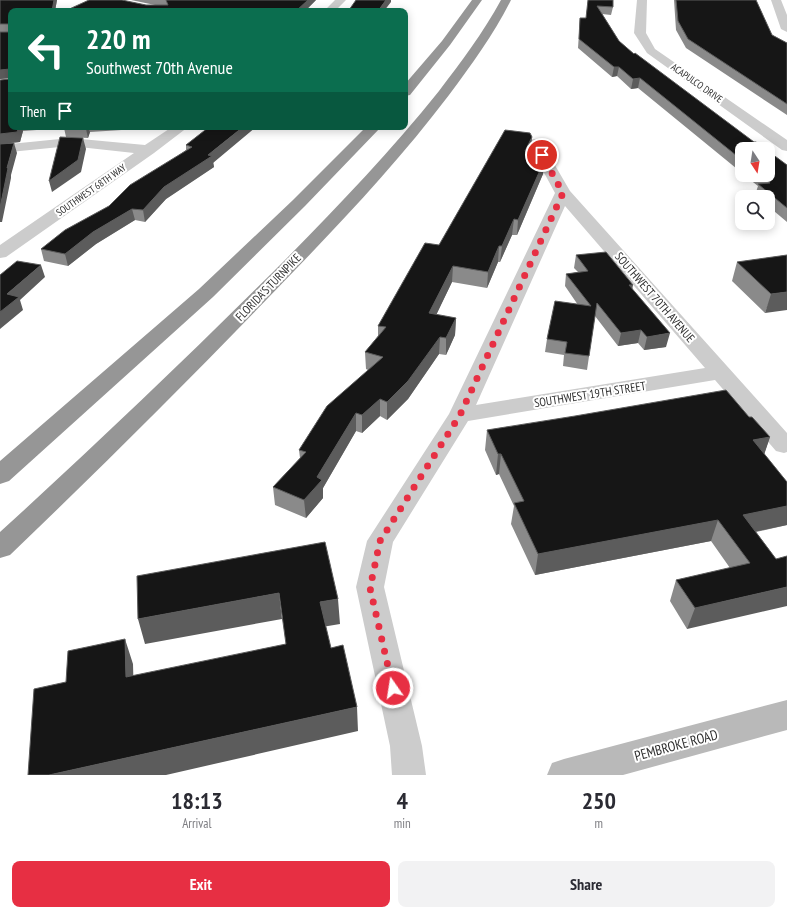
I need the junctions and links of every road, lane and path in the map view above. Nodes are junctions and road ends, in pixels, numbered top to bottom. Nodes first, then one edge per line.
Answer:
1 (340, 0) edge
2 (477, 0) edge
3 (506, 0) edge
4 (642, 0) edge
5 (776, 0) edge
6 (332, 8) edge
7 (787, 30) edge
8 (408, 88) edge
9 (177, 130) edge
10 (371, 130) edge
11 (535, 142) dead end
12 (787, 147) edge
13 (0, 149) edge
14 (150, 150) junction
15 (563, 193) junction
16 (0, 253) edge
17 (720, 372) junction
18 (460, 415) junction
19 (784, 445) dead end
20 (0, 475) edge
21 (0, 548) edge
22 (787, 715) edge
23 (409, 775) edge
24 (564, 775) edge

1 - 6 street
2 - 8 highway
3 - 21 highway, FLORIDA'S TURNPIKE
4 - 12 street, ACAPULCO DRIVE
5 - 7 street
9 - 14 street, SOUTHWEST 68TH WAY
10 - 20 highway
11 - 15 street, SOUTHWEST 70TH AVENUE
13 - 14 street
14 - 16 street, SOUTHWEST 68TH WAY
15 - 17 street, SOUTHWEST 70TH AVENUE
15 - 18 street
17 - 18 street, SOUTHWEST 19TH STREET
17 - 19 street, SOUTHWEST 70TH AVENUE
18 - 23 street
22 - 24 main road, PEMBROKE ROAD

